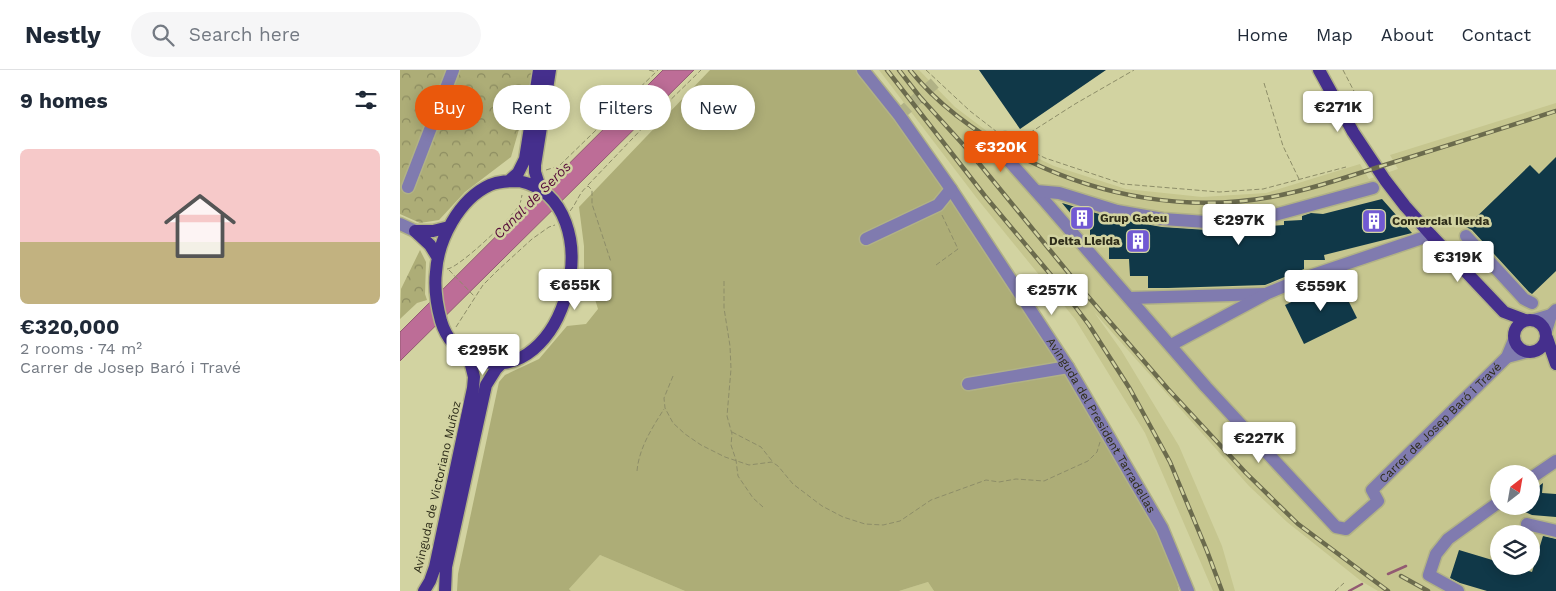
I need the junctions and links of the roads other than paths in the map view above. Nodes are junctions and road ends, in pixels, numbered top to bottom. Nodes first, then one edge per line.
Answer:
1 (453, 70) edge
2 (539, 70) edge
3 (550, 70) edge
4 (863, 70) edge
5 (1320, 70) edge
6 (1003, 144) road end
7 (509, 181) junction
8 (408, 187) dead end
9 (540, 188) junction
10 (1373, 188) dead end
11 (951, 189) junction
12 (1036, 190) junction
13 (400, 224) edge
14 (449, 228) junction
15 (415, 231) junction
16 (1431, 235) junction
17 (1466, 236) dead end
18 (866, 239) dead end
19 (441, 264) junction
20 (1268, 294) junction
21 (1130, 298) junction
22 (1532, 303) dead end
23 (1504, 312) junction
24 (1554, 313) edge
25 (1530, 320) junction
26 (1546, 334) junction
27 (1514, 337) junction
28 (1171, 345) junction
29 (1529, 352) junction
30 (469, 357) junction
31 (1507, 357) junction
32 (502, 363) junction
33 (1556, 364) edge
34 (1068, 367) junction
35 (968, 384) dead end
36 (1556, 462) edge
37 (1540, 472) edge
38 (1490, 509) edge
39 (1528, 524) dead end
40 (1556, 531) edge
41 (424, 591) edge
42 (445, 591) edge
43 (1188, 591) edge
44 (1458, 591) edge

1 - 8 street
2 - 7 main road
3 - 9 main road
4 - 11 street, Avinguda del President Tarradellas
5 - 16 main road
6 - 12 street, Carrer de Josep Baró i Travé
7 - 9 main road
7 - 14 main road
9 - 32 main road
10 - 12 street
11 - 18 street
11 - 34 street, Avinguda del President Tarradellas
12 - 21 street, Carrer de Josep Baró i Travé
13 - 15 street
14 - 15 main road
14 - 19 main road
15 - 19 main road
16 - 20 street
16 - 23 main road
17 - 22 street
19 - 30 main road
20 - 21 street
20 - 28 street
21 - 28 street, Carrer de Josep Baró i Travé
23 - 25 main road
23 - 27 main road
24 - 25 street
24 - 26 street
25 - 26 main road
25 - 27 main road
26 - 29 main road
26 - 33 main road
27 - 29 main road
27 - 31 street, Carrer de Josep Baró i Travé
28 - 31 street, Carrer de Josep Baró i Travé
29 - 31 street, Carrer de Josep Baró i Travé
29 - 33 main road
30 - 32 main road
30 - 41 main road, Avinguda de Victoriano Muñoz
32 - 42 main road, Avinguda de Victoriano Muñoz
34 - 35 street
34 - 43 street, Avinguda del President Tarradellas
36 - 37 street
38 - 44 street
39 - 40 street

